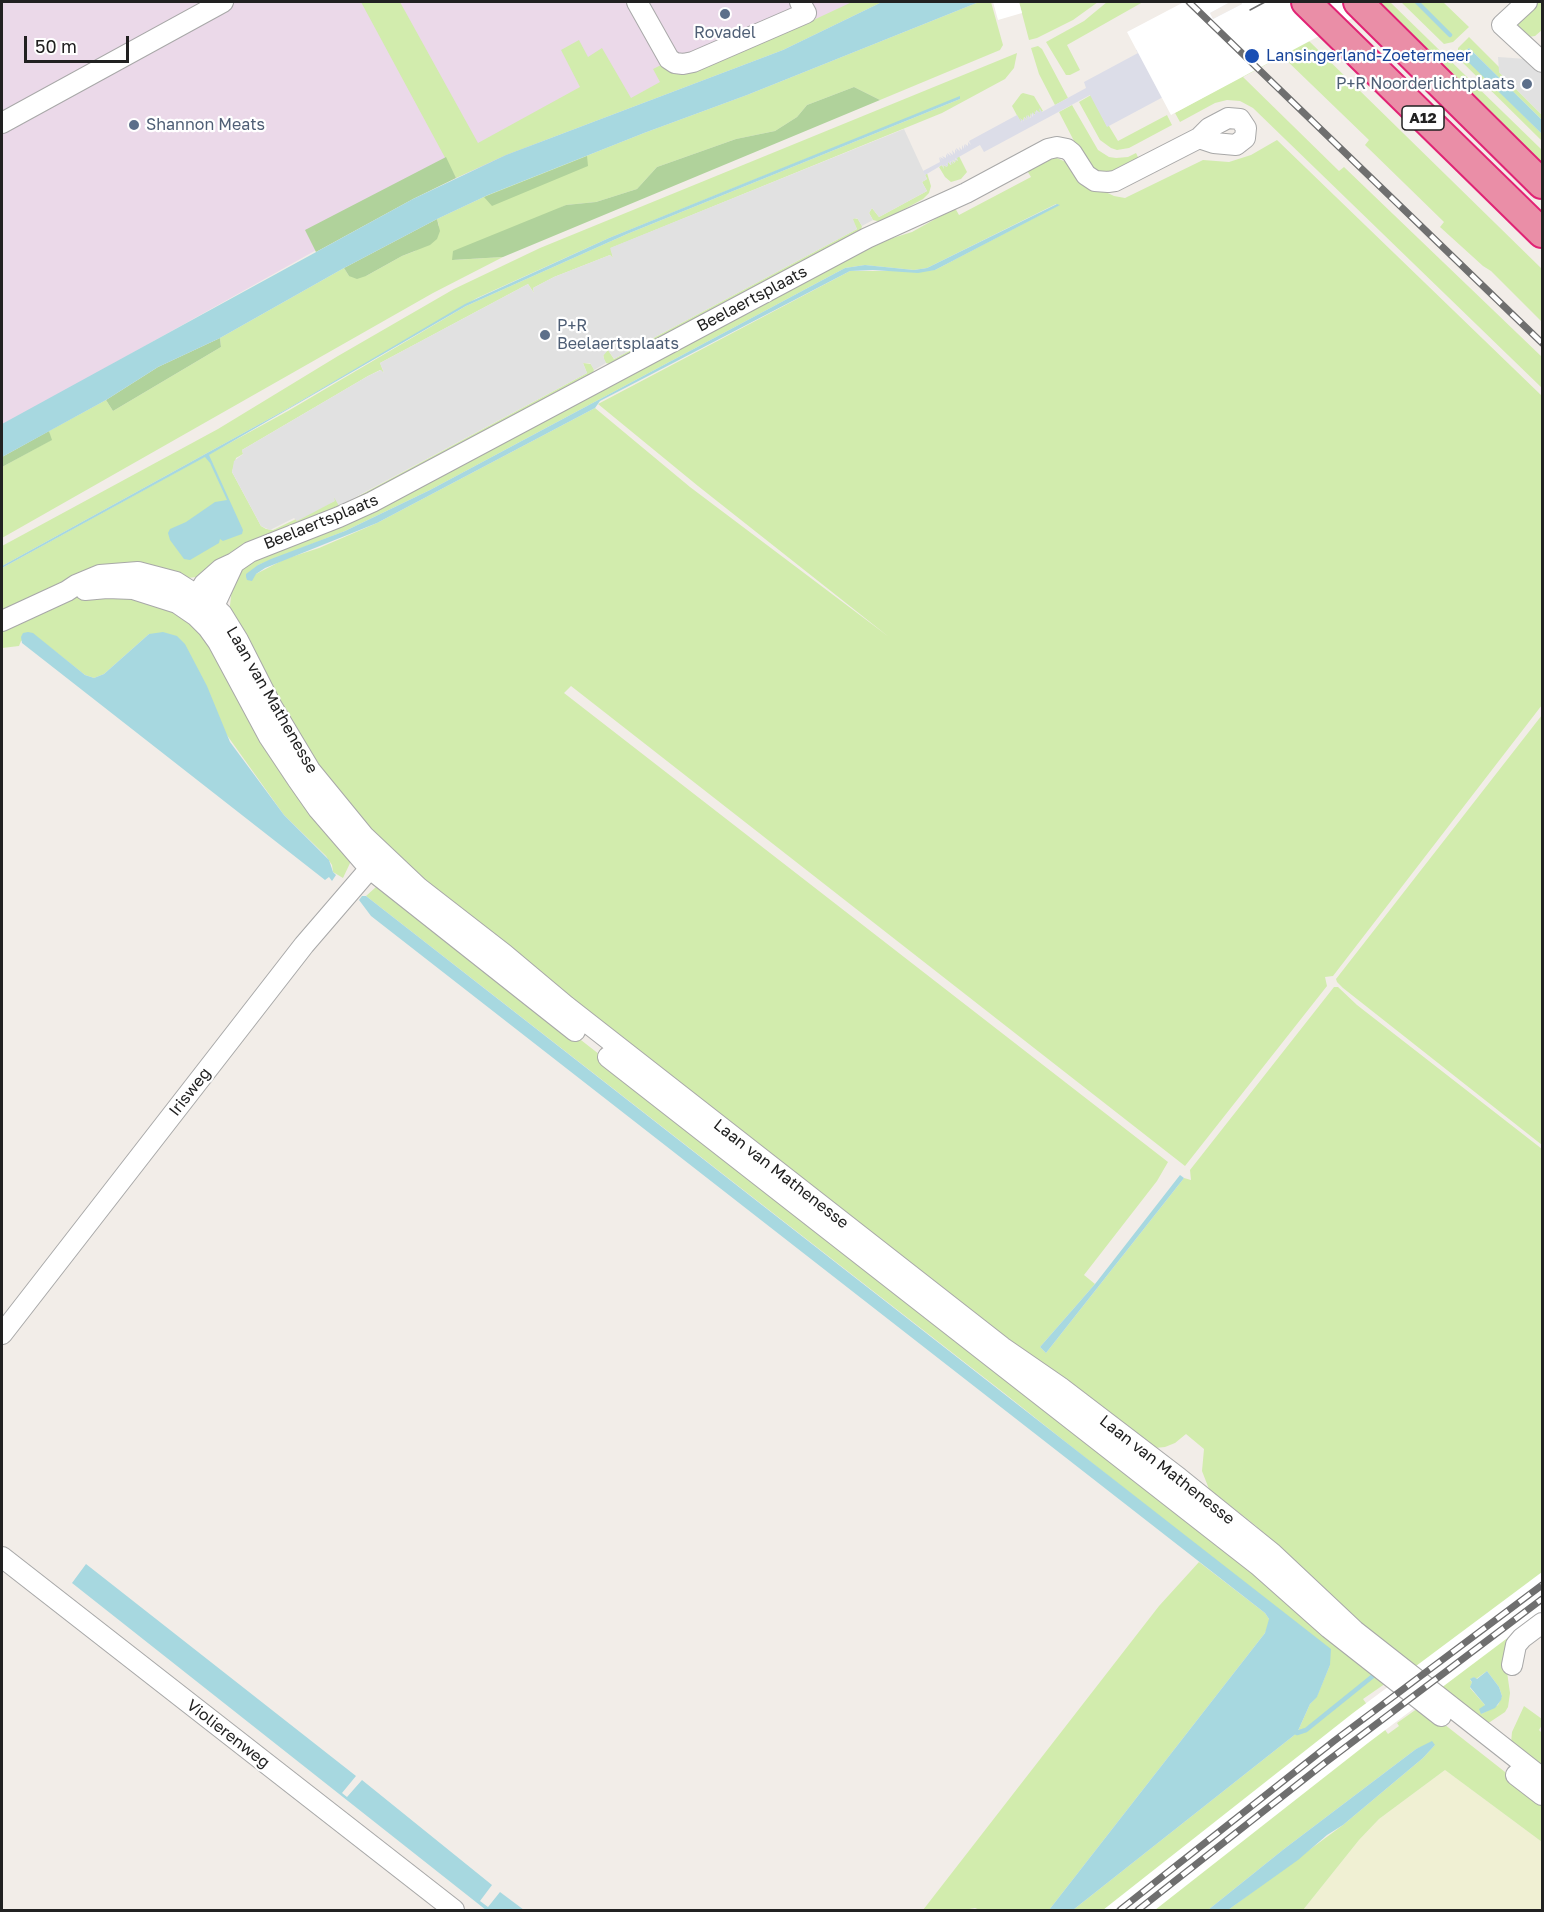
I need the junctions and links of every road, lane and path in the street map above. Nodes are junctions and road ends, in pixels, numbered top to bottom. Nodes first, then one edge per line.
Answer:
1 (223, 2) edge
2 (637, 2) edge
3 (800, 2) edge
4 (1306, 2) edge
5 (1358, 2) edge
6 (1527, 2) edge
7 (1539, 50) edge
8 (2, 123) edge
9 (1199, 138) dead end
10 (1542, 184) edge
11 (1542, 233) edge
12 (234, 563) junction
13 (67, 591) junction
14 (197, 595) junction
15 (214, 606) junction
16 (196, 616) junction
17 (2, 621) edge
18 (376, 861) junction
19 (2, 1334) edge
20 (2, 1557) edge
21 (1542, 1623) edge
22 (1512, 1665) dead end
23 (1542, 1778) edge
24 (1542, 1795) edge
25 (454, 1911) edge

1 - 8 street
2 - 3 street
4 - 11 highway, A12
5 - 10 highway, A12
6 - 7 street
9 - 12 street, Beelaertsplaats
12 - 14 street, Beelaertsplaats
12 - 15 street
13 - 14 street, Laan van Mathenesse
13 - 16 street, Laan van Mathenesse
13 - 17 street, Laan van Mathenesse
14 - 15 street, Laan van Mathenesse
14 - 16 street
15 - 16 street
15 - 18 street, Laan van Mathenesse
16 - 18 street, Laan van Mathenesse
18 - 19 street, Irisweg
18 - 23 street, Laan van Mathenesse
18 - 24 street, Laan van Mathenesse
20 - 25 street, Violierenweg
21 - 22 street

